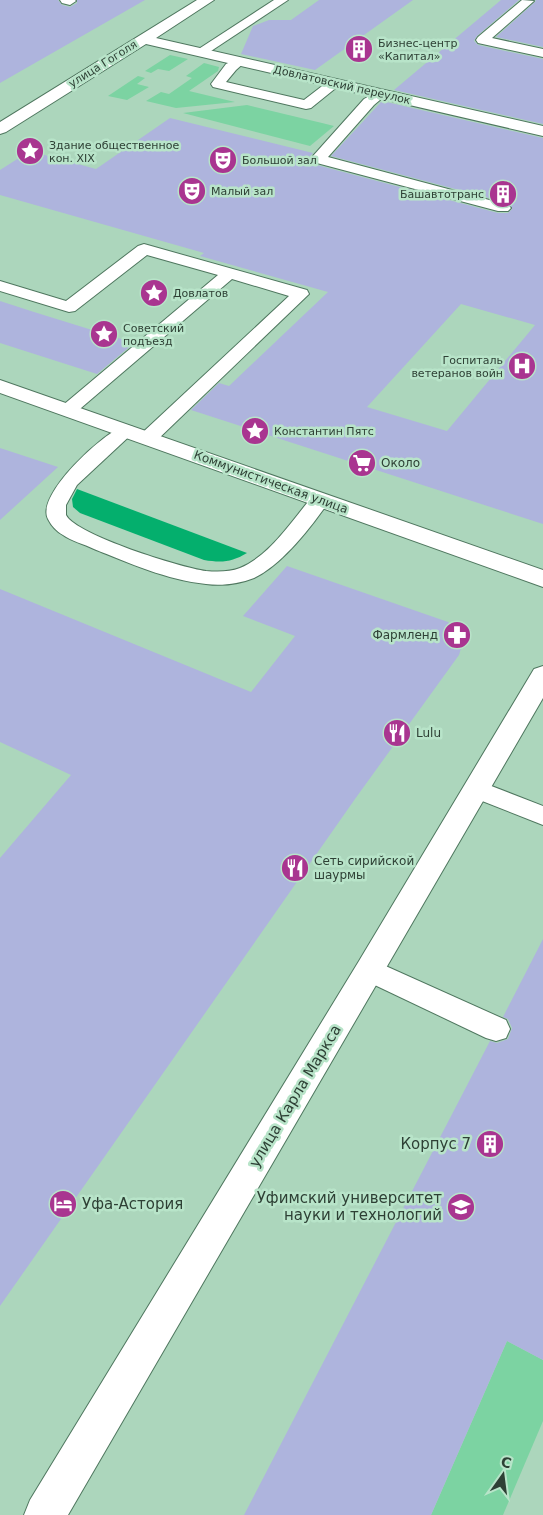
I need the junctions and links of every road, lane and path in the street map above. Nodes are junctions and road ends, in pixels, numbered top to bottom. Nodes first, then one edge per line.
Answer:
1 (207, 0) edge
2 (282, 0) edge
3 (528, 1) edge
4 (142, 39) junction
5 (200, 52) junction
6 (543, 53) edge
7 (239, 62) junction
8 (336, 84) junction
9 (380, 94) junction
10 (1, 127) edge
11 (543, 131) edge
12 (503, 208) dead end
13 (230, 273) junction
14 (0, 286) edge
15 (0, 386) edge
16 (68, 410) junction
17 (126, 430) junction
18 (148, 438) junction
19 (320, 500) junction
20 (543, 579) edge
21 (543, 675) edge
22 (476, 789) junction
23 (543, 816) edge
24 (370, 970) junction
25 (496, 1029) dead end
26 (45, 1515) edge

1 - 4 main road, улица Гоголя
2 - 5 lane
3 - 6 lane
4 - 5 main road, Довлатовский переулок
4 - 10 main road, улица Гоголя
5 - 7 main road, Довлатовский переулок
7 - 8 main road, Довлатовский переулок
7 - 8 lane
8 - 9 main road, Довлатовский переулок
9 - 11 main road, Довлатовский переулок
9 - 12 lane
13 - 14 lane
13 - 16 lane
13 - 18 lane
15 - 16 main road, Коммунистическая улица
16 - 17 main road, Коммунистическая улица
17 - 18 main road, Коммунистическая улица
17 - 19 lane
18 - 19 main road, Коммунистическая улица
19 - 20 main road, Коммунистическая улица
21 - 22 main road, улица Карла Маркса
22 - 23 lane
22 - 24 main road, улица Карла Маркса
24 - 25 lane
24 - 26 main road, улица Карла Маркса

